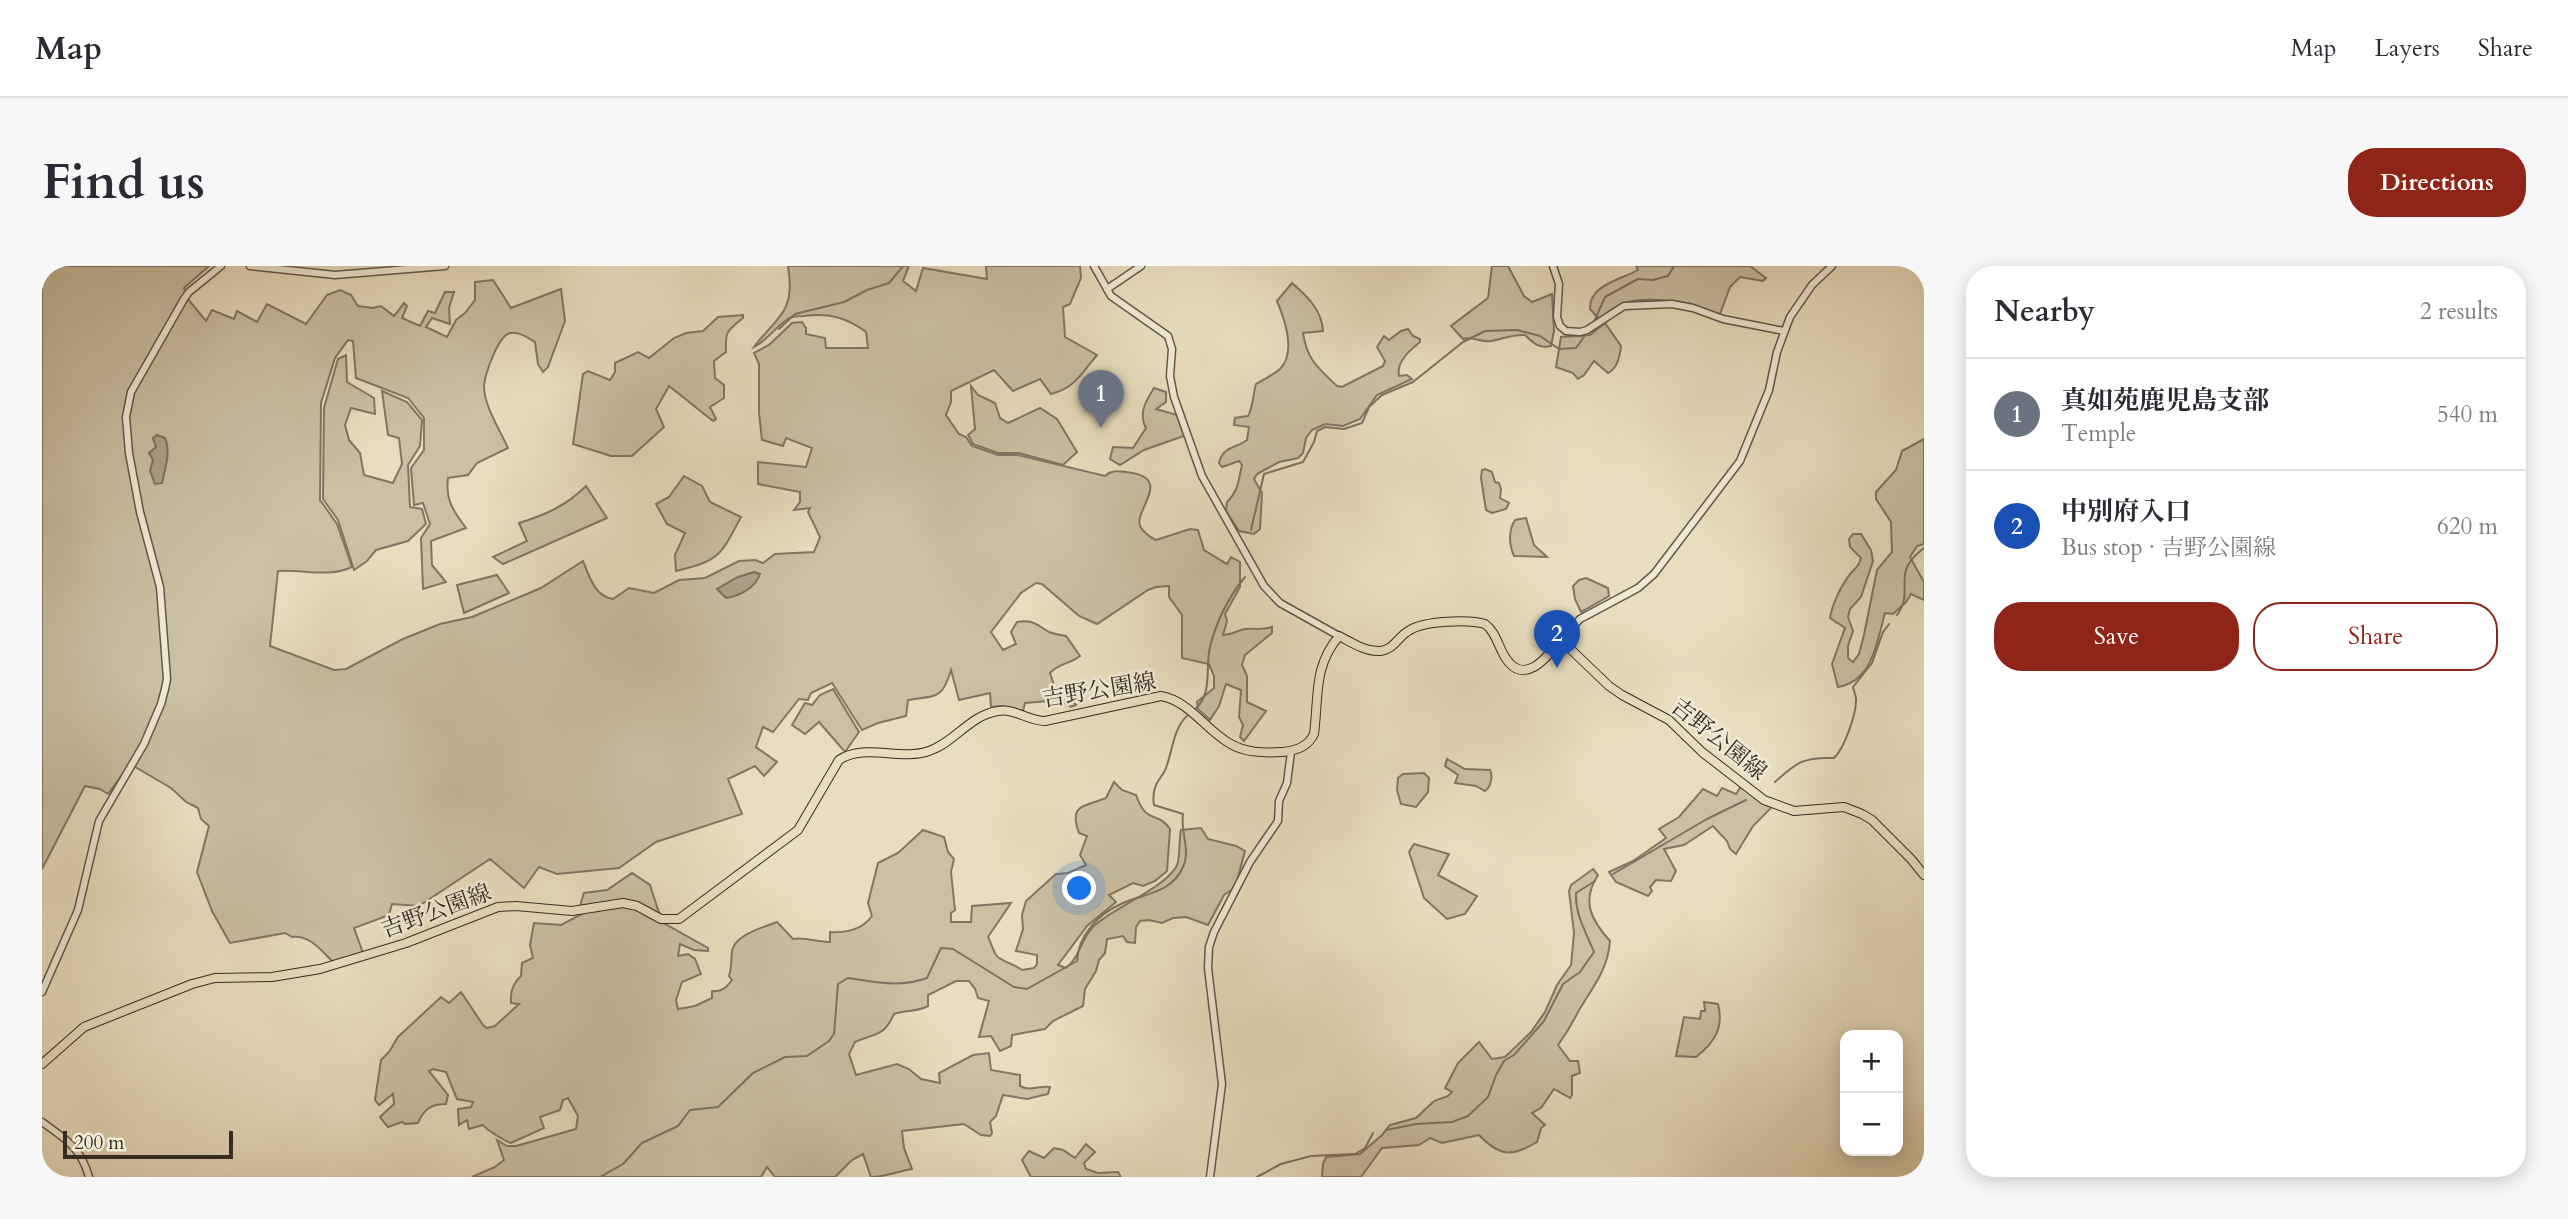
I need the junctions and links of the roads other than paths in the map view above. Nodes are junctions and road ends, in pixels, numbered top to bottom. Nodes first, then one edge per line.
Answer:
1 (221, 266) edge
2 (250, 266) edge
3 (445, 266) edge
4 (1094, 266) edge
5 (1140, 266) edge
6 (1553, 266) edge
7 (1832, 266) edge
8 (1107, 289) junction
9 (1784, 331) junction
10 (1339, 636) junction
11 (1561, 640) junction
12 (1291, 752) junction
13 (1924, 875) edge
14 (42, 992) edge
15 (42, 1064) edge
16 (42, 1122) edge
17 (89, 1177) edge
18 (1210, 1177) edge

1 - 14 street
2 - 3 street
4 - 8 street
5 - 8 street
6 - 9 street
7 - 9 street
8 - 10 street
9 - 11 street
10 - 11 main road
10 - 12 main road
11 - 13 main road, 吉野公園線
12 - 15 main road, 吉野公園線
12 - 18 street
16 - 17 street

